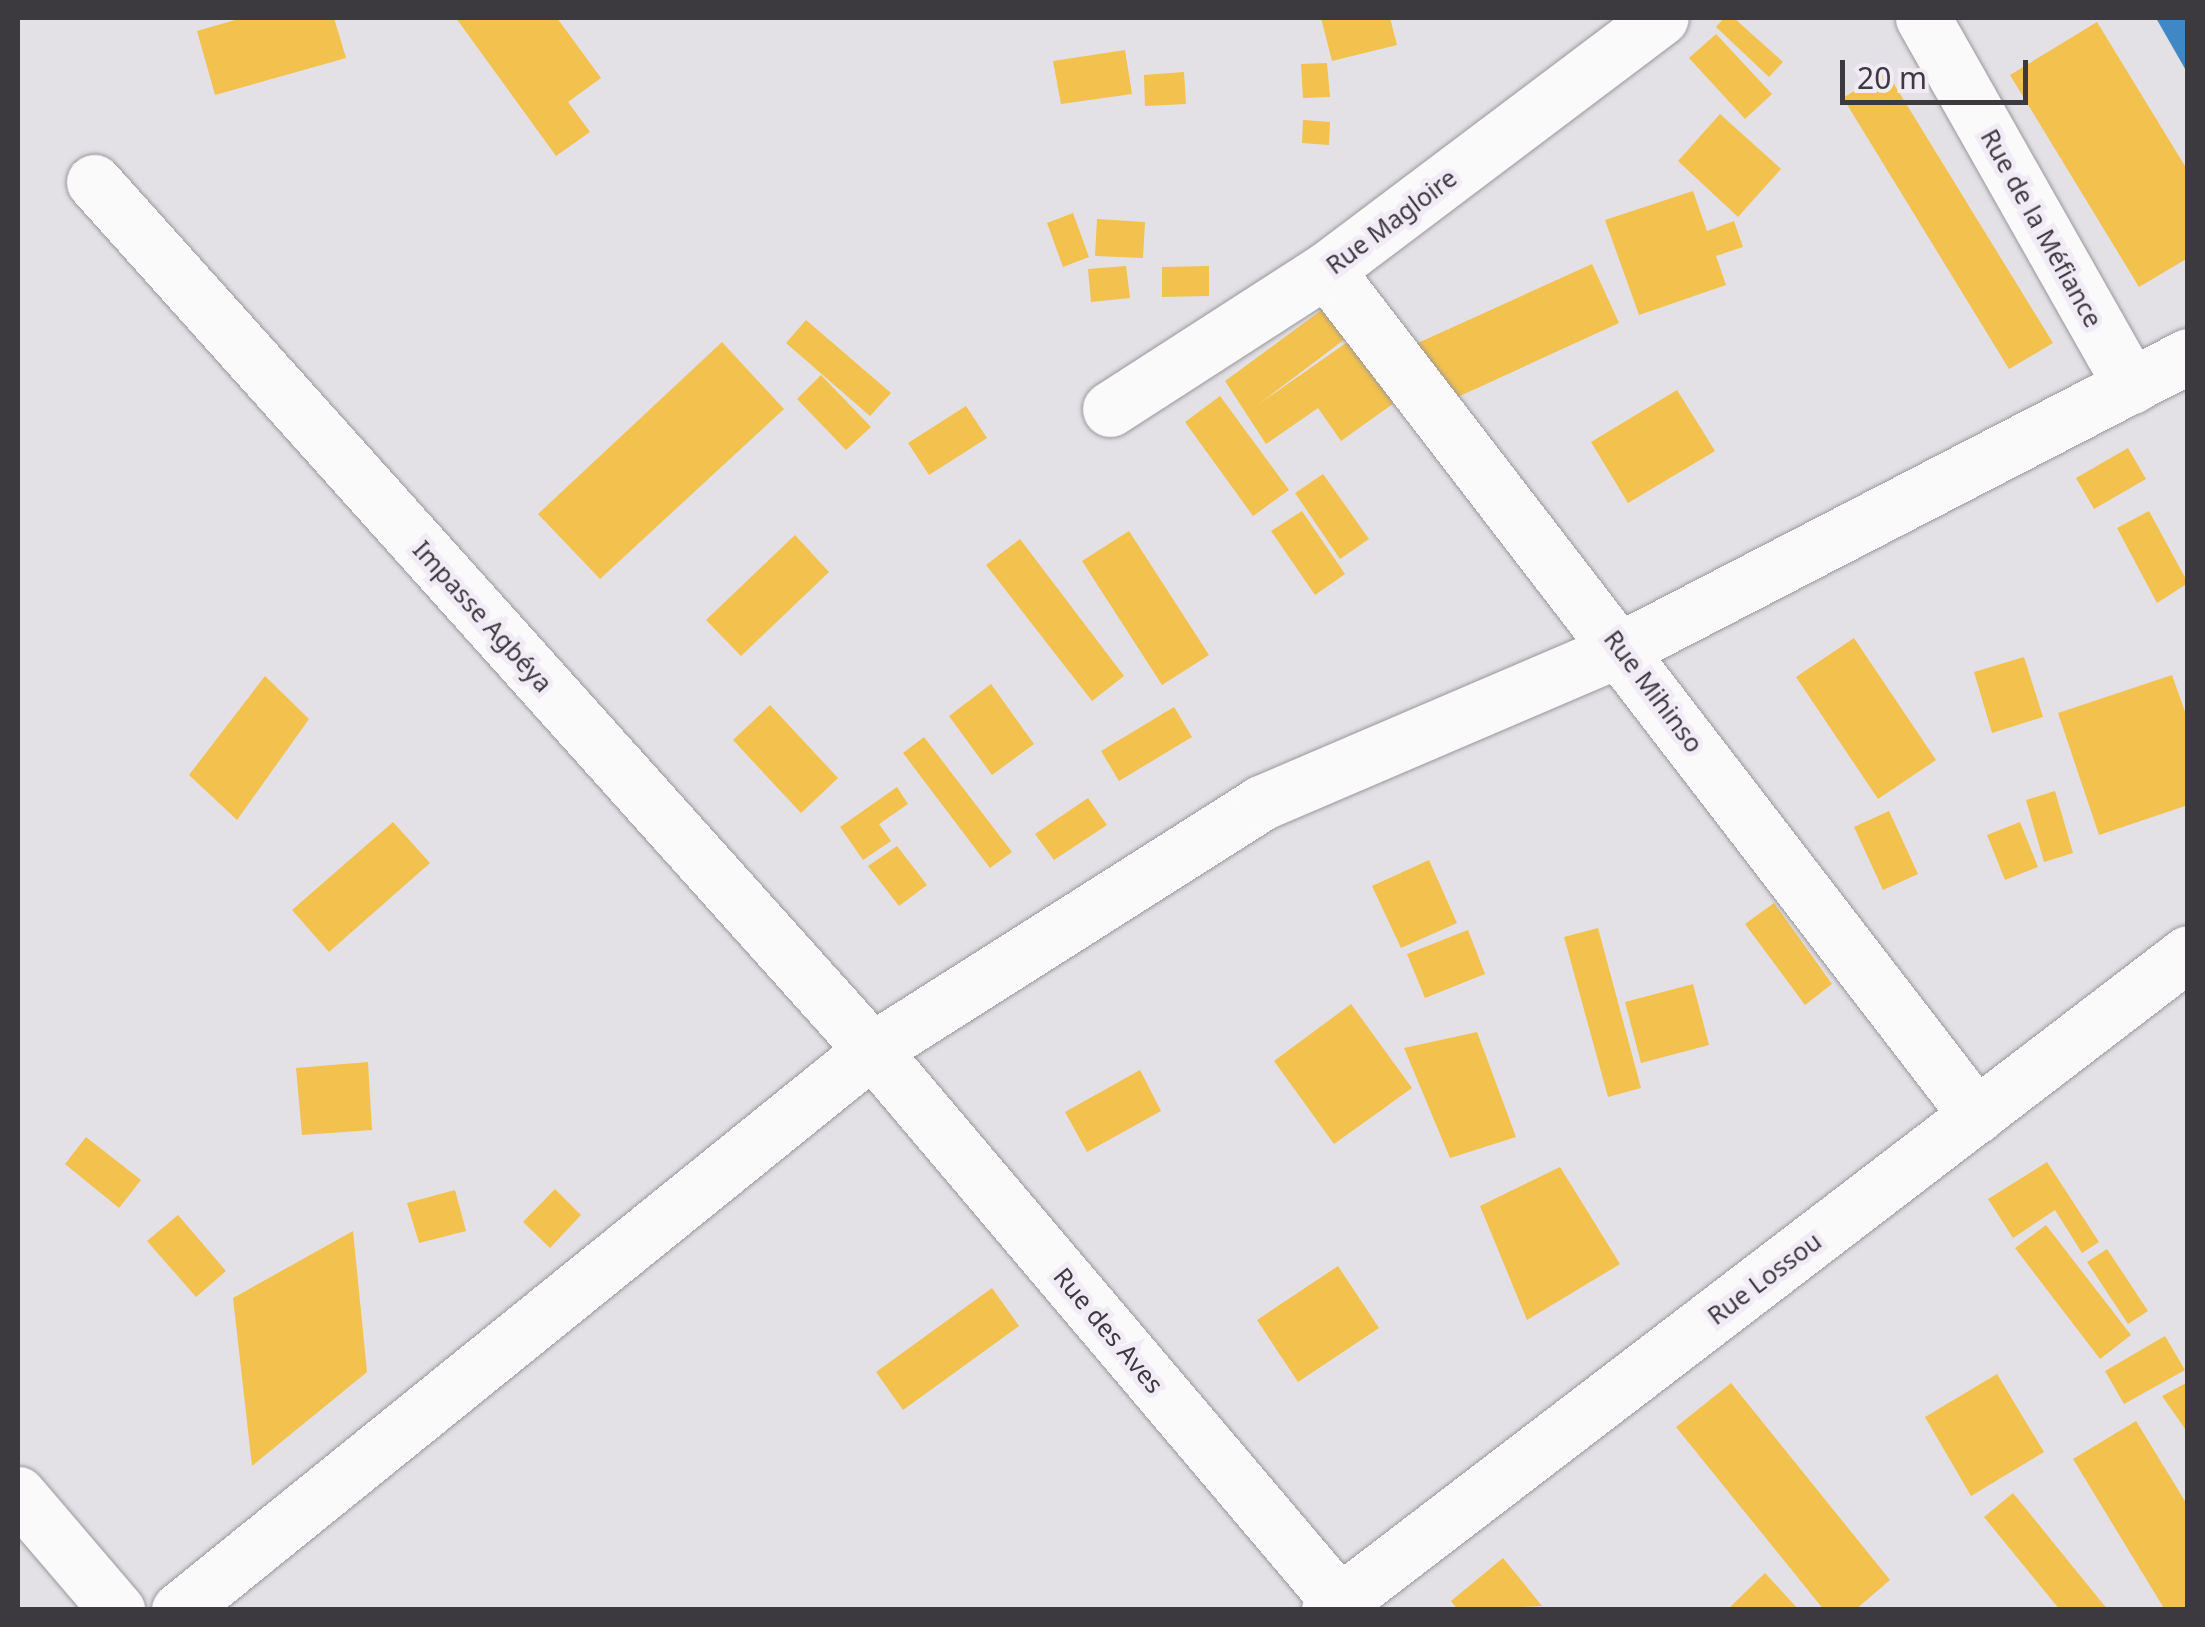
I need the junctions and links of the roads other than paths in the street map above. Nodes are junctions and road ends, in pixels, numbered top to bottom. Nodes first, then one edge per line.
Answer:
1 (1661, 18) edge
2 (1923, 18) edge
3 (94, 182) dead end
4 (1326, 270) junction
5 (2188, 356) edge
6 (2131, 386) junction
7 (1110, 409) dead end
8 (1623, 648) junction
9 (2188, 952) edge
10 (872, 1050) junction
11 (1977, 1116) junction
12 (18, 1494) edge
13 (1338, 1607) edge
14 (117, 1610) edge
15 (179, 1610) edge

1 - 4 street, Rue Magloire
2 - 6 street, Rue de la Méfiance
3 - 10 street, Impasse Agbéya
4 - 7 street, Rue Magloire
4 - 8 street, Rue Mihinso
5 - 6 street
6 - 8 street
8 - 10 street
8 - 11 street, Rue Mihinso
9 - 11 street, Rue Lossou
10 - 13 street, Rue des Aves
10 - 15 street
11 - 13 street, Rue Lossou
12 - 14 street

